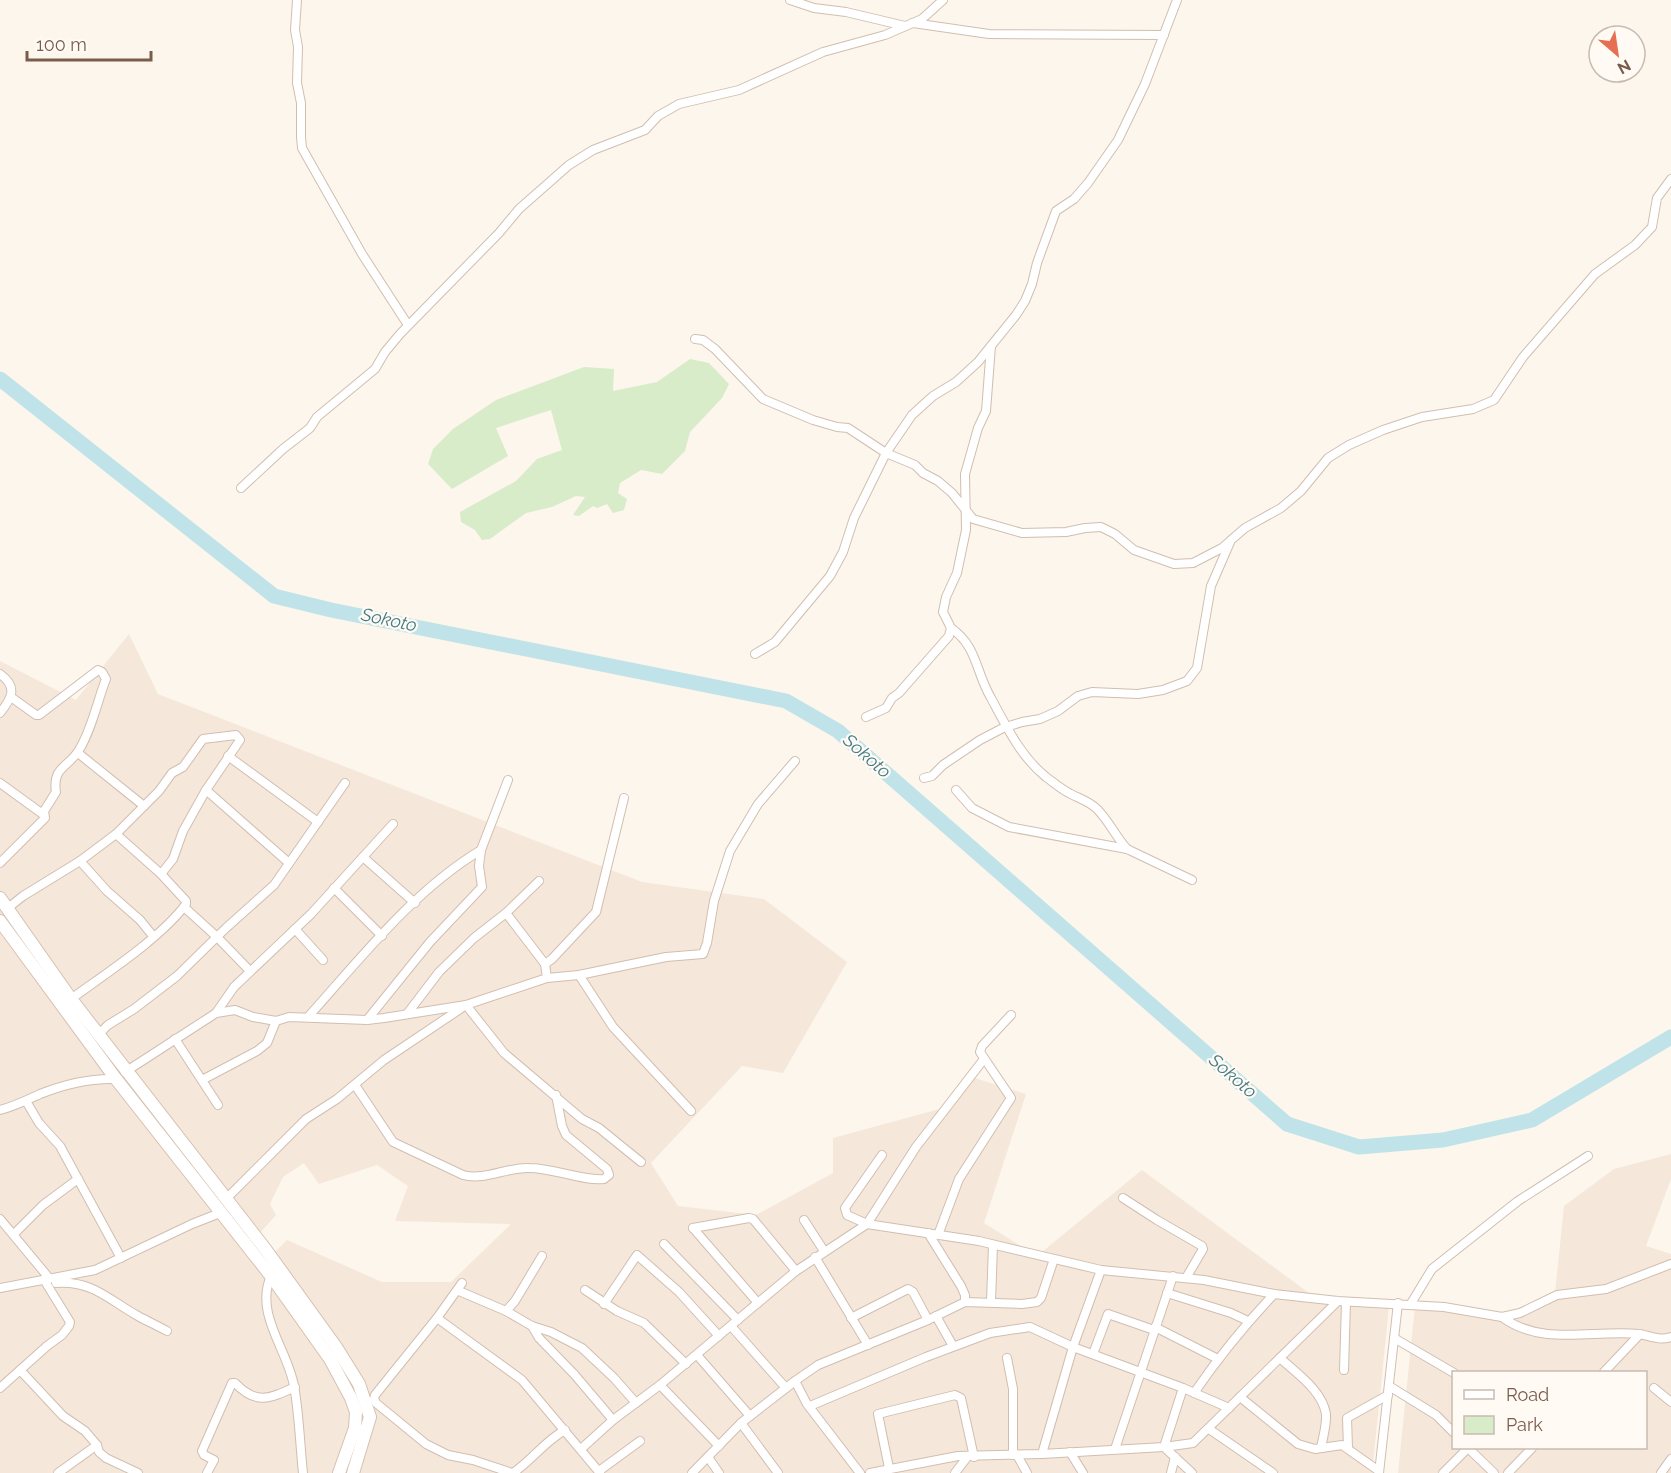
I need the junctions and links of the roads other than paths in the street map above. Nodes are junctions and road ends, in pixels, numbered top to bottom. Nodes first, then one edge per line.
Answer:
1 (297, 0) edge
2 (790, 0) edge
3 (942, 0) edge
4 (1177, 0) edge
5 (909, 25) junction
6 (1164, 34) junction
7 (1671, 179) edge
8 (408, 325) junction
9 (695, 339) dead end
10 (991, 346) junction
11 (886, 453) junction
12 (241, 488) dead end
13 (967, 513) junction
14 (1232, 540) junction
15 (951, 628) junction
16 (755, 654) dead end
17 (0, 674) edge
18 (11, 697) junction
19 (0, 713) edge
20 (866, 717) dead end
21 (1008, 726) junction
22 (78, 753) junction
23 (228, 756) junction
24 (795, 761) dead end
25 (924, 778) dead end
26 (508, 780) dead end
27 (0, 783) edge
28 (345, 783) dead end
29 (206, 790) junction
30 (956, 790) dead end
31 (624, 798) dead end
32 (144, 806) junction
33 (45, 814) junction
34 (318, 822) junction
35 (393, 824) dead end
36 (116, 834) junction
37 (1127, 849) junction
38 (481, 850) junction
39 (363, 857) junction
40 (80, 861) junction
41 (0, 862) edge
42 (289, 863) junction
43 (161, 874) junction
44 (1192, 880) dead end
45 (539, 881) dead end
46 (334, 888) junction
47 (4, 903) edge
48 (415, 903) junction
49 (184, 907) junction
50 (507, 913) junction
51 (0, 921) edge
52 (295, 929) junction
53 (153, 936) junction
54 (382, 936) junction
55 (217, 937) junction
56 (323, 960) dead end
57 (545, 964) junction
58 (250, 971) junction
59 (579, 975) junction
60 (547, 978) junction
61 (70, 999) junction
62 (466, 1005) junction
63 (216, 1013) junction
64 (406, 1014) junction
65 (1011, 1015) dead end
66 (308, 1017) junction
67 (367, 1020) junction
68 (276, 1021) junction
69 (98, 1035) junction
70 (175, 1039) junction
71 (984, 1059) junction
72 (121, 1075) junction
73 (202, 1080) junction
74 (356, 1085) junction
75 (556, 1095) junction
76 (26, 1101) junction
77 (218, 1105) dead end
78 (0, 1110) edge
79 (691, 1111) dead end
80 (882, 1155) dead end
81 (1588, 1156) dead end
82 (641, 1162) dead end
83 (78, 1179) junction
84 (1123, 1198) dead end
85 (226, 1199) junction
86 (220, 1213) junction
87 (0, 1219) edge
88 (804, 1220) dead end
89 (867, 1224) junction
90 (928, 1233) junction
91 (14, 1234) junction
92 (938, 1235) junction
93 (251, 1241) junction
94 (664, 1245) dead end
95 (993, 1245) junction
96 (824, 1251) junction
97 (261, 1254) junction
98 (542, 1256) dead end
99 (815, 1257) junction
100 (121, 1258) junction
101 (1054, 1259) junction
102 (1671, 1264) edge
103 (1101, 1270) junction
104 (796, 1271) junction
105 (271, 1276) junction
106 (1173, 1276) junction
107 (1186, 1278) junction
108 (47, 1281) junction
109 (0, 1288) edge
110 (585, 1290) dead end
111 (1167, 1293) junction
112 (1274, 1294) junction
113 (965, 1302) junction
114 (991, 1302) junction
115 (1342, 1302) junction
116 (758, 1303) junction
117 (1398, 1303) junction
118 (604, 1304) junction
119 (1410, 1305) junction
120 (506, 1311) junction
121 (1502, 1317) junction
122 (437, 1318) junction
123 (851, 1318) junction
124 (932, 1318) junction
125 (1248, 1321) junction
126 (735, 1323) junction
127 (532, 1326) junction
128 (1155, 1329) junction
129 (168, 1331) dead end
130 (1640, 1334) junction
131 (719, 1336) junction
132 (1394, 1338) junction
133 (1669, 1340) edge
134 (868, 1345) junction
135 (953, 1346) junction
136 (1073, 1347) junction
137 (1093, 1354) junction
138 (697, 1355) junction
139 (1007, 1358) dead end
140 (1280, 1358) junction
141 (1218, 1359) junction
142 (686, 1364) junction
143 (20, 1370) junction
144 (1344, 1370) dead end
145 (1605, 1371) edge
146 (1140, 1372) junction
147 (1452, 1372) edge
148 (795, 1381) junction
149 (660, 1385) junction
150 (0, 1388) edge
151 (295, 1388) junction
152 (786, 1388) junction
153 (1184, 1388) junction
154 (1654, 1388) dead end
155 (1388, 1390) junction
156 (1194, 1393) junction
157 (1240, 1397) junction
158 (1671, 1402) edge
159 (636, 1403) junction
160 (810, 1406) junction
161 (1229, 1408) junction
162 (750, 1416) junction
163 (613, 1420) junction
164 (741, 1423) junction
165 (1209, 1429) junction
166 (565, 1430) junction
167 (1452, 1431) edge
168 (640, 1441) dead end
169 (97, 1445) junction
170 (719, 1446) junction
171 (1164, 1447) junction
172 (1321, 1448) junction
173 (1348, 1448) junction
174 (581, 1449) junction
175 (1114, 1449) junction
176 (1467, 1449) edge
177 (1469, 1449) edge
178 (1531, 1449) edge
179 (1070, 1452) junction
180 (1042, 1454) junction
181 (1015, 1455) junction
182 (971, 1456) junction
183 (708, 1457) junction
184 (1175, 1457) junction
185 (1671, 1459) edge
186 (896, 1469) edge
187 (1379, 1470) edge
188 (600, 1472) edge
189 (58, 1473) edge
190 (138, 1473) edge
191 (207, 1473) edge
192 (303, 1473) edge
193 (339, 1473) edge
194 (353, 1473) edge
195 (513, 1473) edge
196 (692, 1473) edge
197 (719, 1473) edge
198 (778, 1473) edge
199 (860, 1473) edge
200 (870, 1473) edge
201 (955, 1473) edge
202 (1027, 1473) edge
203 (1083, 1473) edge
204 (1171, 1473) edge
205 (1192, 1473) edge
206 (1273, 1473) edge
207 (1389, 1473) edge
208 (1443, 1473) edge
209 (1494, 1473) edge
210 (1508, 1473) edge
211 (1661, 1473) edge

1 - 8 street
2 - 5 street
3 - 5 street
4 - 6 street
5 - 6 street
5 - 8 street
6 - 10 street
7 - 14 street
8 - 12 street
9 - 11 street
10 - 11 street
10 - 13 street
11 - 13 street
11 - 16 street
13 - 14 street
13 - 15 street
14 - 21 street
15 - 20 street
15 - 21 street
17 - 18 street
18 - 19 street
18 - 22 street
21 - 25 street
21 - 37 street
22 - 32 street
22 - 33 street
23 - 29 street
23 - 32 street
23 - 34 street
24 - 59 street
26 - 38 street
27 - 33 street
28 - 34 street
29 - 42 street
29 - 43 street
30 - 37 street
31 - 57 street
32 - 36 street
33 - 41 street
34 - 42 street
35 - 39 street
36 - 40 street
36 - 43 street
37 - 44 street
38 - 48 street
38 - 67 street
39 - 46 street
39 - 48 street
40 - 47 street
40 - 53 street
42 - 55 street
43 - 49 street
45 - 50 street
46 - 52 street
46 - 54 street
47 - 61 street
48 - 54 street
49 - 53 street
49 - 55 street
50 - 57 street
50 - 64 street
51 - 72 street
52 - 56 street
52 - 58 street
53 - 61 street
54 - 66 street
55 - 58 street
55 - 69 street
57 - 60 street
58 - 63 street
59 - 60 street
59 - 79 street
60 - 62 street
61 - 69 street
62 - 64 street
62 - 74 street
62 - 75 street
63 - 68 street
63 - 70 street
64 - 67 street
65 - 71 street
66 - 67 street
66 - 68 street
68 - 73 street
69 - 72 street
70 - 72 street
70 - 73 street
71 - 89 street
71 - 92 street
72 - 76 street
72 - 85 street
72 - 86 street
73 - 77 street
74 - 75 street
74 - 85 street
75 - 82 street
76 - 78 street
76 - 83 street
80 - 89 street
81 - 119 street
83 - 91 street
83 - 100 street
84 - 107 street
85 - 93 street
86 - 93 street
86 - 100 street
87 - 91 street
88 - 96 street
89 - 90 street
89 - 96 street
90 - 92 street
90 - 113 street
91 - 108 street
92 - 95 street
93 - 97 street
94 - 126 street
95 - 101 street
95 - 114 street
96 - 99 street
97 - 105 street
97 - 194 street
98 - 120 street
99 - 104 street
99 - 123 street
100 - 108 street
101 - 103 street
101 - 114 street
102 - 121 street
103 - 106 street
103 - 136 street
104 - 116 street
104 - 116 street
105 - 151 street
105 - 193 street
106 - 107 street
106 - 111 street
107 - 112 street
108 - 109 street
108 - 129 street
108 - 143 street
110 - 118 street
111 - 125 street
111 - 128 street
112 - 115 street
112 - 125 street
113 - 114 street
113 - 124 street
115 - 117 street
115 - 140 street
115 - 144 street
116 - 126 street
117 - 119 street
117 - 132 street
118 - 131 street
118 - 142 street
119 - 121 street
120 - 122 street
120 - 127 street
121 - 130 street
122 - 166 street
122 - 195 street
123 - 124 street
123 - 134 street
124 - 134 street
124 - 135 street
125 - 141 street
126 - 131 street
126 - 152 street
127 - 159 street
127 - 163 street
128 - 137 street
128 - 141 street
128 - 146 street
130 - 133 street
130 - 145 street
131 - 138 street
132 - 147 street
132 - 155 street
134 - 148 street
135 - 136 street
135 - 160 street
136 - 137 street
136 - 180 street
137 - 146 street
138 - 142 street
138 - 162 street
139 - 181 street
140 - 157 street
140 - 172 street
141 - 156 street
142 - 149 street
143 - 150 street
143 - 169 street
146 - 153 street
146 - 175 street
148 - 152 street
148 - 160 street
149 - 159 street
149 - 170 street
151 - 191 street
151 - 192 street
152 - 162 street
153 - 156 street
153 - 171 street
154 - 158 street
155 - 167 street
155 - 173 street
155 - 187 street
156 - 161 street
157 - 161 street
157 - 172 street
159 - 163 street
160 - 199 street
161 - 165 street
162 - 164 street
163 - 174 street
164 - 170 street
164 - 198 street
165 - 171 street
165 - 206 street
166 - 174 street
166 - 195 street
168 - 188 street
169 - 189 street
169 - 190 street
170 - 183 street
171 - 175 street
171 - 184 street
172 - 173 street
173 - 187 street
174 - 188 street
175 - 179 street
176 - 208 street
177 - 209 street
178 - 210 street
179 - 180 street
179 - 203 street
180 - 181 street
181 - 182 street
181 - 202 street
182 - 186 street
182 - 186 street
182 - 201 street
183 - 196 street
183 - 197 street
184 - 204 street
184 - 205 street
185 - 211 street
186 - 200 street
187 - 207 street

